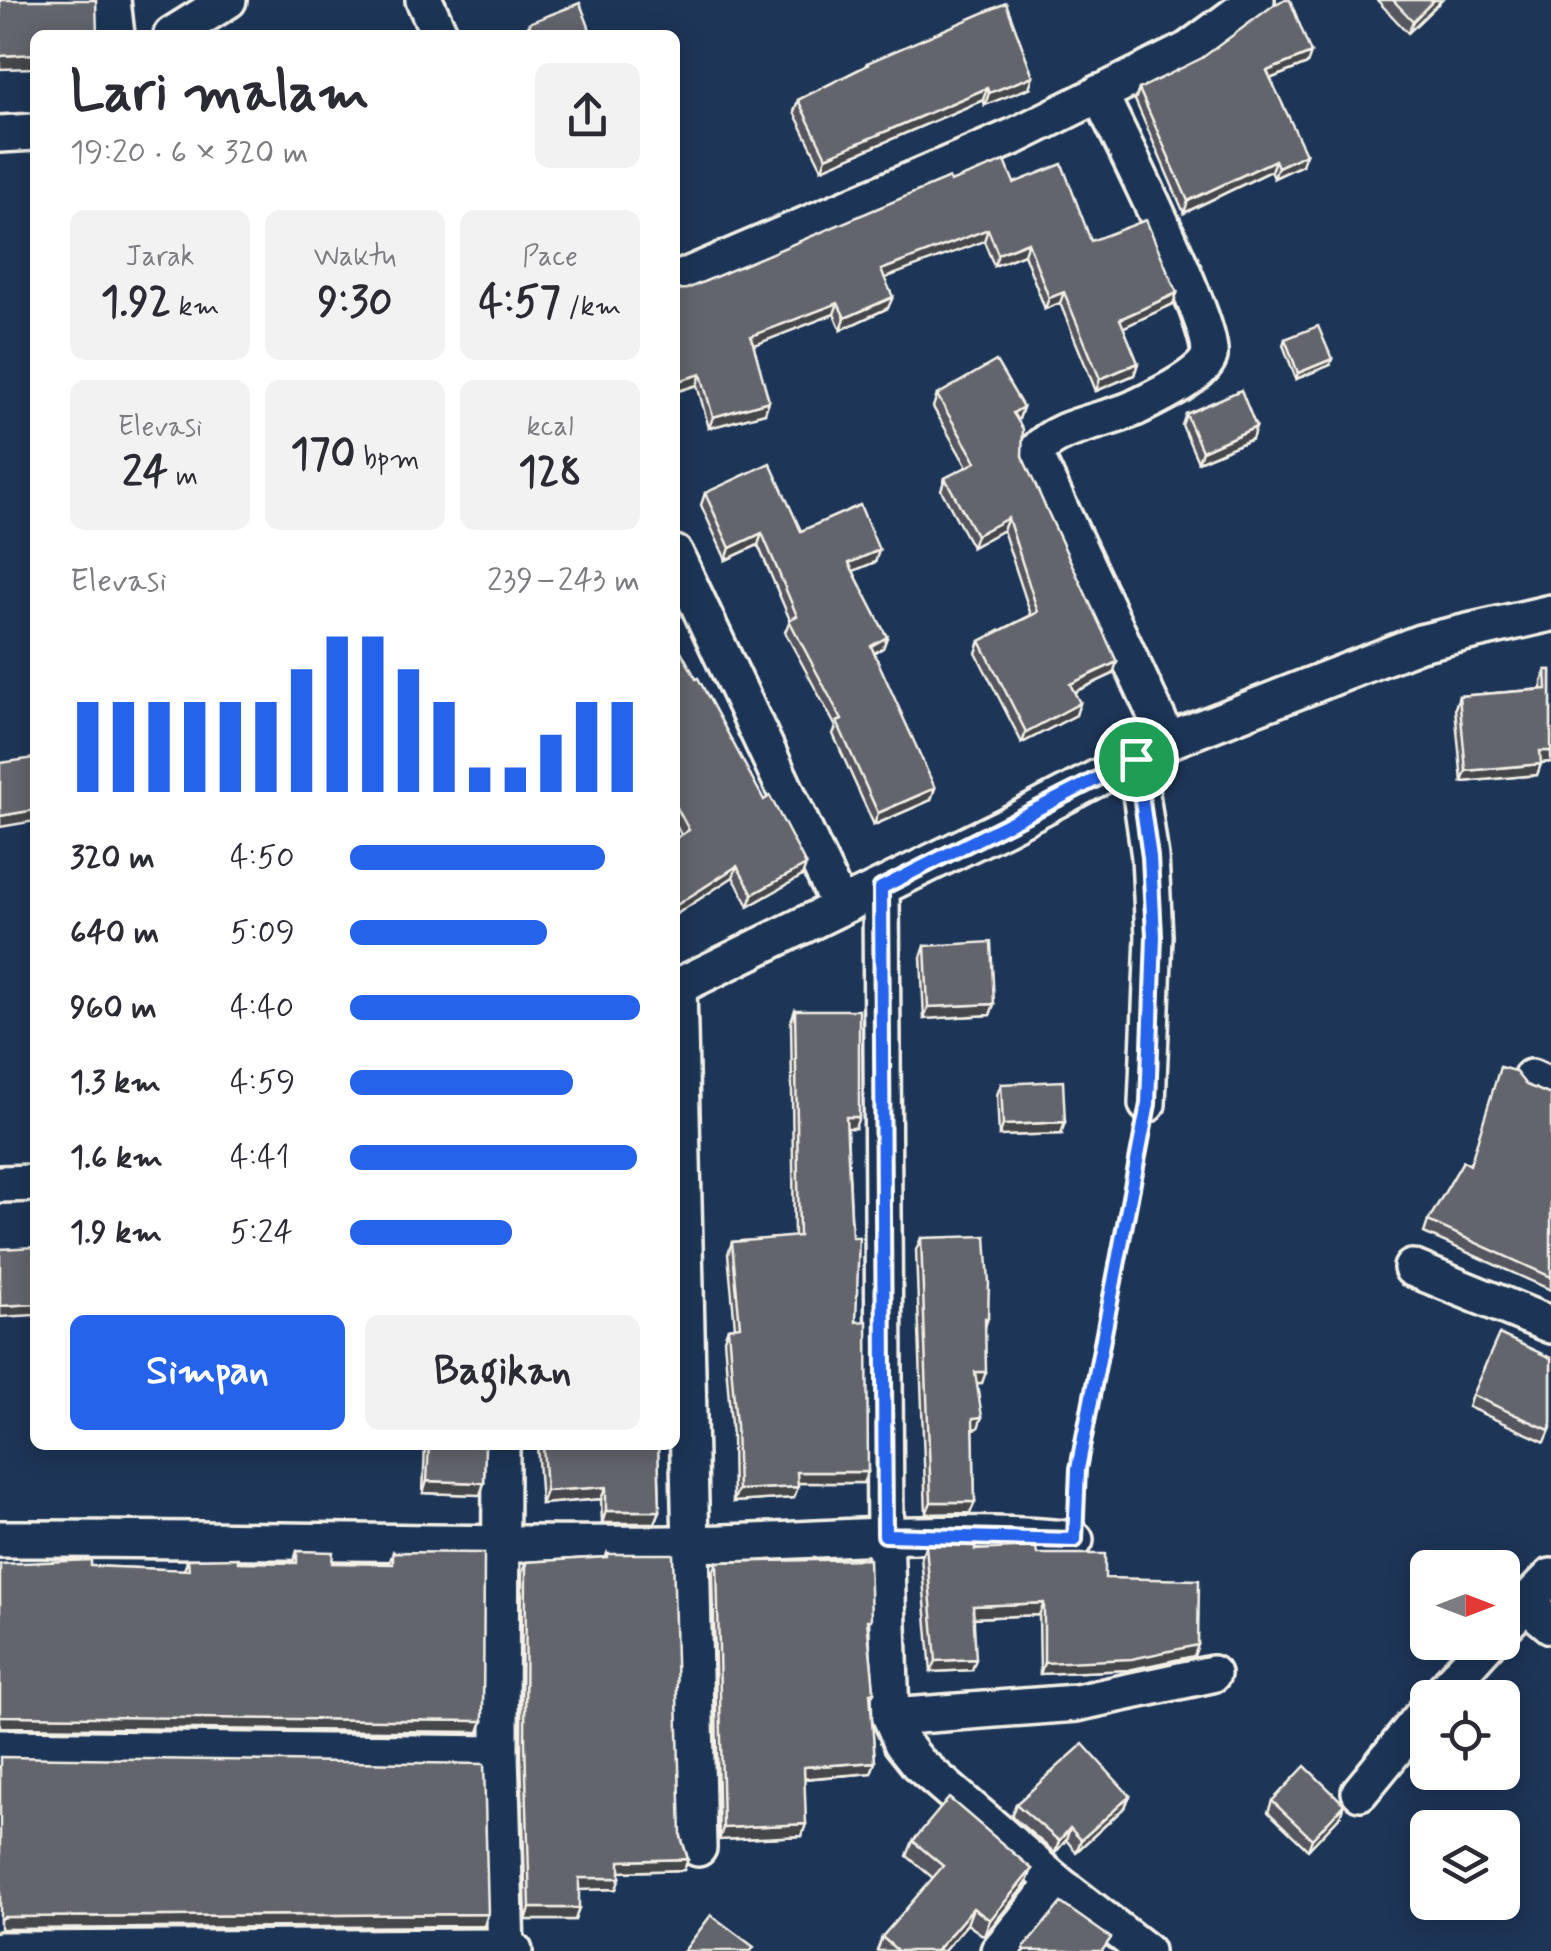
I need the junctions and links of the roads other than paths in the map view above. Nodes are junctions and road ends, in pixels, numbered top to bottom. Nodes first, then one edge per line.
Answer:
1 (112, 0) edge
2 (228, 0) edge
3 (424, 0) edge
4 (1256, 0) edge
5 (115, 30) edge
6 (180, 30) edge
7 (438, 30) edge
8 (1099, 94) junction
9 (30, 132) edge
10 (0, 134) edge
11 (680, 279) edge
12 (680, 565) edge
13 (1551, 613) edge
14 (1168, 741) junction
15 (1136, 759) junction
16 (881, 888) junction
17 (840, 907) junction
18 (680, 986) edge
19 (1148, 1104) road end
20 (680, 1126) edge
21 (30, 1183) edge
22 (0, 1184) edge
23 (1412, 1268) dead end
24 (1551, 1325) edge
25 (501, 1450) edge
26 (885, 1535) junction
27 (0, 1538) edge
28 (1075, 1540) road end
29 (689, 1544) junction
30 (502, 1546) junction
31 (1551, 1577) edge
32 (1527, 1619) edge
33 (1472, 1660) edge
34 (1212, 1674) dead end
35 (1453, 1680) edge
36 (891, 1717) junction
37 (1410, 1731) edge
38 (0, 1748) edge
39 (500, 1754) junction
40 (1360, 1792) dead end
41 (698, 1848) dead end
42 (1056, 1882) junction
43 (0, 1950) edge
44 (509, 1950) edge
45 (999, 1951) edge
46 (1145, 1951) edge

1 - 5 street
2 - 6 street
3 - 7 street
4 - 8 street
8 - 11 street
8 - 14 street
9 - 10 street
12 - 17 street
13 - 14 street
14 - 15 street
15 - 16 street
15 - 19 street
16 - 17 street
16 - 26 street
17 - 18 street
20 - 29 street
21 - 22 street
23 - 24 street
25 - 30 street
26 - 28 street
26 - 29 street
26 - 36 street
27 - 30 street
29 - 30 street
29 - 41 street
30 - 39 street
31 - 32 street
33 - 35 street
34 - 36 street
36 - 42 street
37 - 40 street
38 - 39 street
39 - 44 street
42 - 45 street
42 - 46 street
43 - 44 street

